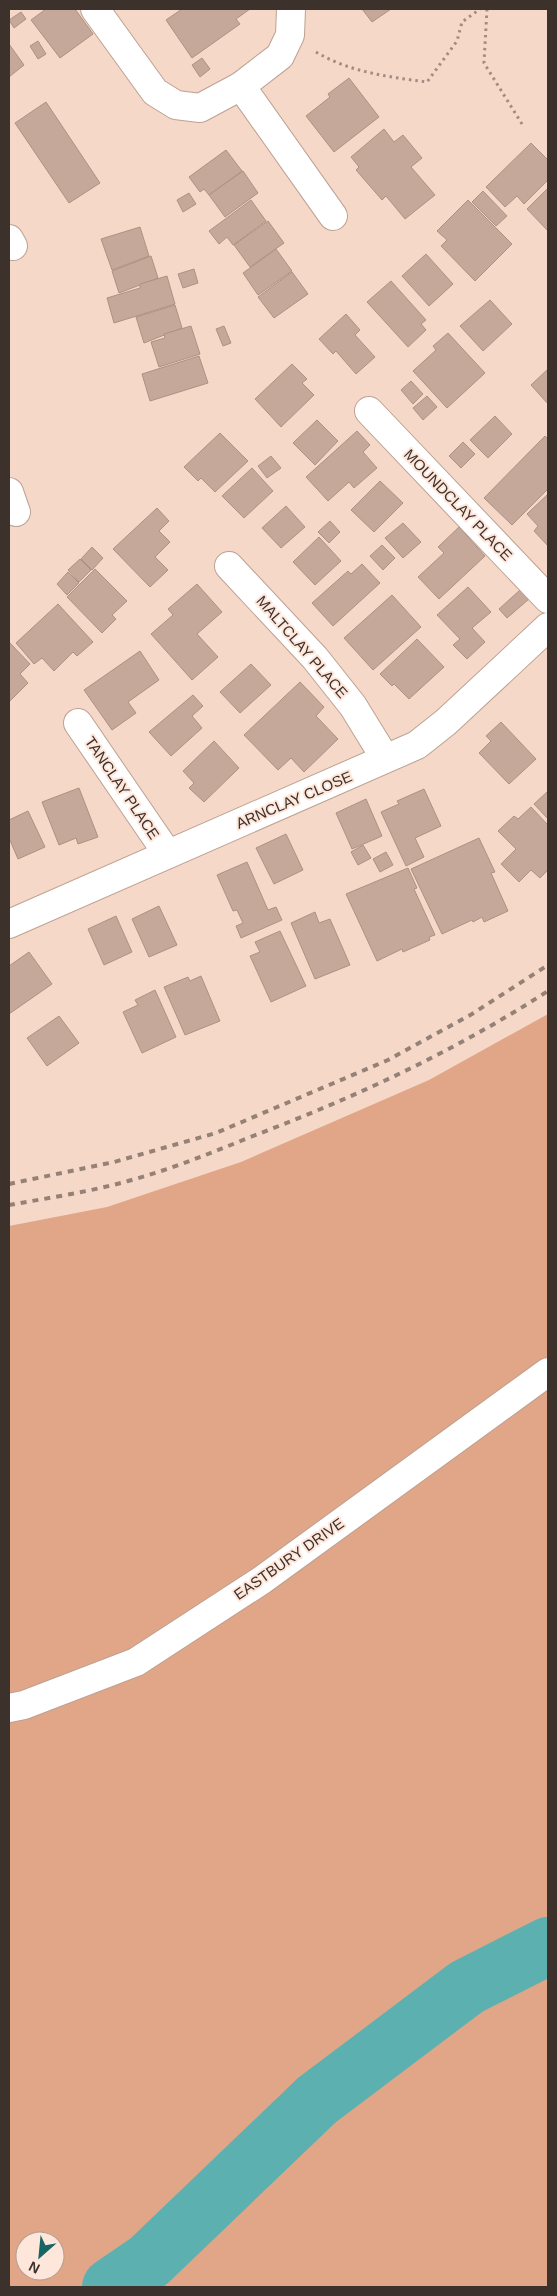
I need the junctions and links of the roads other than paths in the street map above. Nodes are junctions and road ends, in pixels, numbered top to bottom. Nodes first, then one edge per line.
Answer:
1 (96, 9) edge
2 (291, 9) edge
3 (241, 86) junction
4 (333, 216) dead end
5 (369, 411) dead end
6 (229, 566) dead end
7 (548, 598) edge
8 (548, 627) edge
9 (78, 723) dead end
10 (385, 758) junction
11 (167, 854) junction
12 (9, 924) edge
13 (548, 1372) edge
14 (9, 1708) edge

1 - 3 street
2 - 3 street
3 - 4 street
5 - 7 street, MOUNDCLAY PLACE
6 - 10 street, MALTCLAY PLACE
8 - 10 street, ARNCLAY CLOSE
9 - 11 street, TANCLAY PLACE
10 - 11 street, ARNCLAY CLOSE
11 - 12 street, ARNCLAY CLOSE
13 - 14 street, EASTBURY DRIVE

